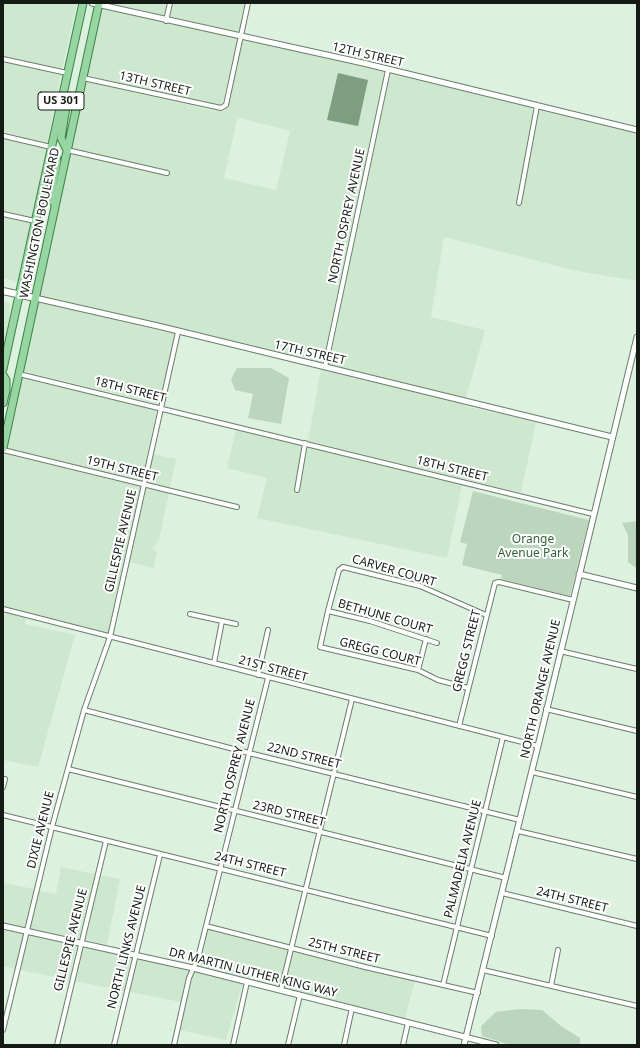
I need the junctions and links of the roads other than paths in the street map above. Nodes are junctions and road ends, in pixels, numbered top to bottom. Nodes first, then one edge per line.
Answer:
1 (83, 3) edge
2 (97, 3) edge
3 (170, 3) edge
4 (248, 3) edge
5 (166, 21) junction
6 (241, 36) junction
7 (3, 59) edge
8 (388, 70) junction
9 (67, 73) junction
10 (83, 78) junction
11 (62, 95) junction
12 (537, 106) junction
13 (637, 130) edge
14 (4, 136) dead end
15 (51, 147) junction
16 (67, 150) junction
17 (167, 173) dead end
18 (519, 203) dead end
19 (55, 204) junction
20 (3, 214) edge
21 (35, 221) junction
22 (3, 291) edge
23 (19, 294) junction
24 (35, 298) junction
25 (178, 332) junction
26 (637, 337) edge
27 (325, 367) junction
28 (3, 369) edge
29 (19, 374) junction
30 (3, 375) edge
31 (3, 403) edge
32 (160, 408) junction
33 (612, 437) junction
34 (306, 443) junction
35 (3, 449) edge
36 (144, 485) junction
37 (297, 490) dead end
38 (237, 507) dead end
39 (593, 514) junction
40 (579, 574) junction
41 (637, 588) edge
42 (573, 600) junction
43 (3, 609) edge
44 (328, 611) junction
45 (190, 614) dead end
46 (486, 616) junction
47 (222, 621) junction
48 (236, 624) dead end
49 (268, 630) dead end
50 (110, 637) junction
51 (426, 639) junction
52 (437, 643) dead end
53 (560, 651) junction
54 (214, 663) junction
55 (637, 669) edge
56 (418, 670) junction
57 (258, 675) junction
58 (268, 678) junction
59 (468, 688) junction
60 (352, 699) junction
61 (546, 708) junction
62 (84, 710) junction
63 (459, 726) junction
64 (637, 731) edge
65 (503, 737) junction
66 (538, 746) junction
67 (249, 753) junction
68 (68, 769) junction
69 (532, 772) junction
70 (333, 774) junction
71 (5, 779) dead end
72 (3, 787) edge
73 (637, 797) edge
74 (235, 810) junction
75 (485, 811) junction
76 (3, 815) edge
77 (520, 820) junction
78 (52, 827) junction
79 (518, 831) junction
80 (320, 832) junction
81 (106, 841) junction
82 (160, 855) junction
83 (637, 859) edge
84 (220, 868) junction
85 (471, 869) junction
86 (506, 878) junction
87 (306, 890) junction
88 (502, 893) junction
89 (3, 926) edge
90 (206, 926) junction
91 (637, 926) edge
92 (457, 927) junction
93 (27, 931) junction
94 (492, 936) junction
95 (80, 942) junction
96 (292, 948) junction
97 (558, 950) dead end
98 (136, 954) junction
99 (193, 968) junction
100 (484, 970) junction
101 (247, 982) junction
102 (443, 985) junction
103 (551, 986) junction
104 (281, 990) junction
105 (478, 993) junction
106 (300, 995) junction
107 (637, 1006) edge
108 (352, 1008) junction
109 (408, 1022) junction
110 (3, 1030) edge
111 (466, 1037) junction
112 (57, 1045) edge
113 (114, 1045) edge
114 (174, 1045) edge
115 (233, 1045) edge
116 (288, 1045) edge
117 (344, 1045) edge
118 (403, 1045) edge
119 (464, 1045) edge
120 (496, 1045) edge

1 - 9 main road, WASHINGTON BOULEVARD / US 301
2 - 5 street, 12TH STREET
2 - 10 main road, WASHINGTON BOULEVARD / US 301
3 - 5 street
4 - 6 street
5 - 6 street, 12TH STREET
6 - 8 street, 12TH STREET
6 - 10 street, 13TH STREET
7 - 9 street
8 - 12 street, 12TH STREET
8 - 27 street, NORTH OSPREY AVENUE
9 - 11 main road, WASHINGTON BOULEVARD / US 301
10 - 16 main road, WASHINGTON BOULEVARD / US 301
11 - 15 main road, WASHINGTON BOULEVARD / US 301
11 - 16 main road
12 - 13 street, 12TH STREET
12 - 18 street
14 - 15 street
15 - 19 main road
15 - 21 main road, WASHINGTON BOULEVARD / US 301
16 - 17 street
16 - 19 main road, WASHINGTON BOULEVARD / US 301
19 - 24 main road, WASHINGTON BOULEVARD / US 301
20 - 21 street
21 - 23 main road, WASHINGTON BOULEVARD / US 301
22 - 23 main road, 17TH STREET
23 - 24 main road, 17TH STREET
23 - 28 main road, WASHINGTON BOULEVARD / US 301
24 - 25 street, 17TH STREET
24 - 29 main road, WASHINGTON BOULEVARD / US 301
25 - 27 street, 17TH STREET
25 - 32 street, GILLESPIE AVENUE
26 - 33 street, NORTH ORANGE AVENUE
27 - 33 street, 17TH STREET
29 - 32 street, 18TH STREET
29 - 35 main road, WASHINGTON BOULEVARD / US 301
30 - 31 main road
32 - 34 street, 18TH STREET
32 - 36 street, GILLESPIE AVENUE
33 - 39 street, NORTH ORANGE AVENUE
34 - 37 street
34 - 39 street, 18TH STREET
35 - 36 street, 19TH STREET
36 - 38 street, 19TH STREET
36 - 50 street, GILLESPIE AVENUE
39 - 40 street, NORTH ORANGE AVENUE
40 - 41 street
40 - 42 street, NORTH ORANGE AVENUE
42 - 46 street, GREGG STREET
42 - 53 street, NORTH ORANGE AVENUE
43 - 50 street, 21ST STREET
44 - 46 street, CARVER COURT
44 - 51 street, BETHUNE COURT
44 - 56 street, GREGG COURT
45 - 47 street
46 - 59 street, GREGG STREET
47 - 48 street
47 - 54 street
49 - 57 street
50 - 54 street, 21ST STREET
50 - 62 street, DIXIE AVENUE
51 - 52 street, BETHUNE COURT
51 - 56 street
53 - 55 street
53 - 61 street, NORTH ORANGE AVENUE
54 - 57 street, 21ST STREET
56 - 59 street, GREGG COURT
57 - 58 street, 21ST STREET
58 - 60 street, 21ST STREET
58 - 67 street, NORTH OSPREY AVENUE
59 - 63 street, GREGG STREET
60 - 63 street, 21ST STREET
60 - 70 street
61 - 64 street
61 - 66 street, NORTH ORANGE AVENUE
62 - 67 street, 22ND STREET
62 - 68 street, DIXIE AVENUE
63 - 65 street, 21ST STREET
65 - 66 street, 21ST STREET
65 - 75 street, PALMADELIA AVENUE
66 - 69 street, NORTH ORANGE AVENUE
67 - 70 street, 22ND STREET
67 - 74 street, NORTH OSPREY AVENUE
68 - 74 street, 23RD STREET
68 - 78 street, DIXIE AVENUE
69 - 73 street
69 - 77 street, NORTH ORANGE AVENUE
70 - 75 street, 22ND STREET
70 - 80 street
71 - 72 street
74 - 80 street, 23RD STREET
74 - 84 street, NORTH OSPREY AVENUE
75 - 77 street, 22ND STREET
75 - 85 street, PALMADELIA AVENUE
76 - 78 street, 24TH STREET
77 - 79 street, NORTH ORANGE AVENUE
78 - 81 street, 24TH STREET
78 - 93 street, DIXIE AVENUE
79 - 83 street
79 - 86 street, NORTH ORANGE AVENUE
80 - 85 street, 23RD STREET
80 - 87 street
81 - 82 street, 24TH STREET
81 - 95 street, GILLESPIE AVENUE
82 - 84 street, 24TH STREET
82 - 98 street, NORTH LINKS AVENUE
84 - 87 street, 24TH STREET
84 - 90 street, NORTH OSPREY AVENUE
85 - 86 street, 23RD STREET
85 - 92 street, PALMADELIA AVENUE
86 - 88 street, NORTH ORANGE AVENUE
87 - 92 street, 24TH STREET
87 - 96 street
88 - 91 street, 24TH STREET
88 - 94 street, NORTH ORANGE AVENUE
89 - 93 street, DR MARTIN LUTHER KING WAY
90 - 96 street, 25TH STREET
90 - 99 street, NORTH OSPREY AVENUE
92 - 94 street, 24TH STREET
92 - 102 street, PALMADELIA AVENUE
93 - 95 street, DR MARTIN LUTHER KING WAY
93 - 110 street, DIXIE AVENUE
94 - 100 street, NORTH ORANGE AVENUE
95 - 98 street, DR MARTIN LUTHER KING WAY
95 - 112 street, GILLESPIE AVENUE
96 - 102 street, 25TH STREET
96 - 104 street
97 - 103 street
98 - 99 street, DR MARTIN LUTHER KING WAY
98 - 113 street, NORTH LINKS AVENUE
99 - 101 street, DR MARTIN LUTHER KING WAY
99 - 114 street, NORTH OSPREY AVENUE
100 - 103 street
100 - 105 street, NORTH ORANGE AVENUE
101 - 104 street, DR MARTIN LUTHER KING WAY
101 - 115 street
102 - 105 street, 25TH STREET
103 - 107 street
104 - 106 street, DR MARTIN LUTHER KING WAY
105 - 111 street, NORTH ORANGE AVENUE
106 - 108 street, DR MARTIN LUTHER KING WAY
106 - 116 street
108 - 109 street, DR MARTIN LUTHER KING WAY
108 - 117 street
109 - 111 street, DR MARTIN LUTHER KING WAY
109 - 118 street
111 - 119 street, NORTH ORANGE AVENUE
111 - 120 street, DR MARTIN LUTHER KING WAY

